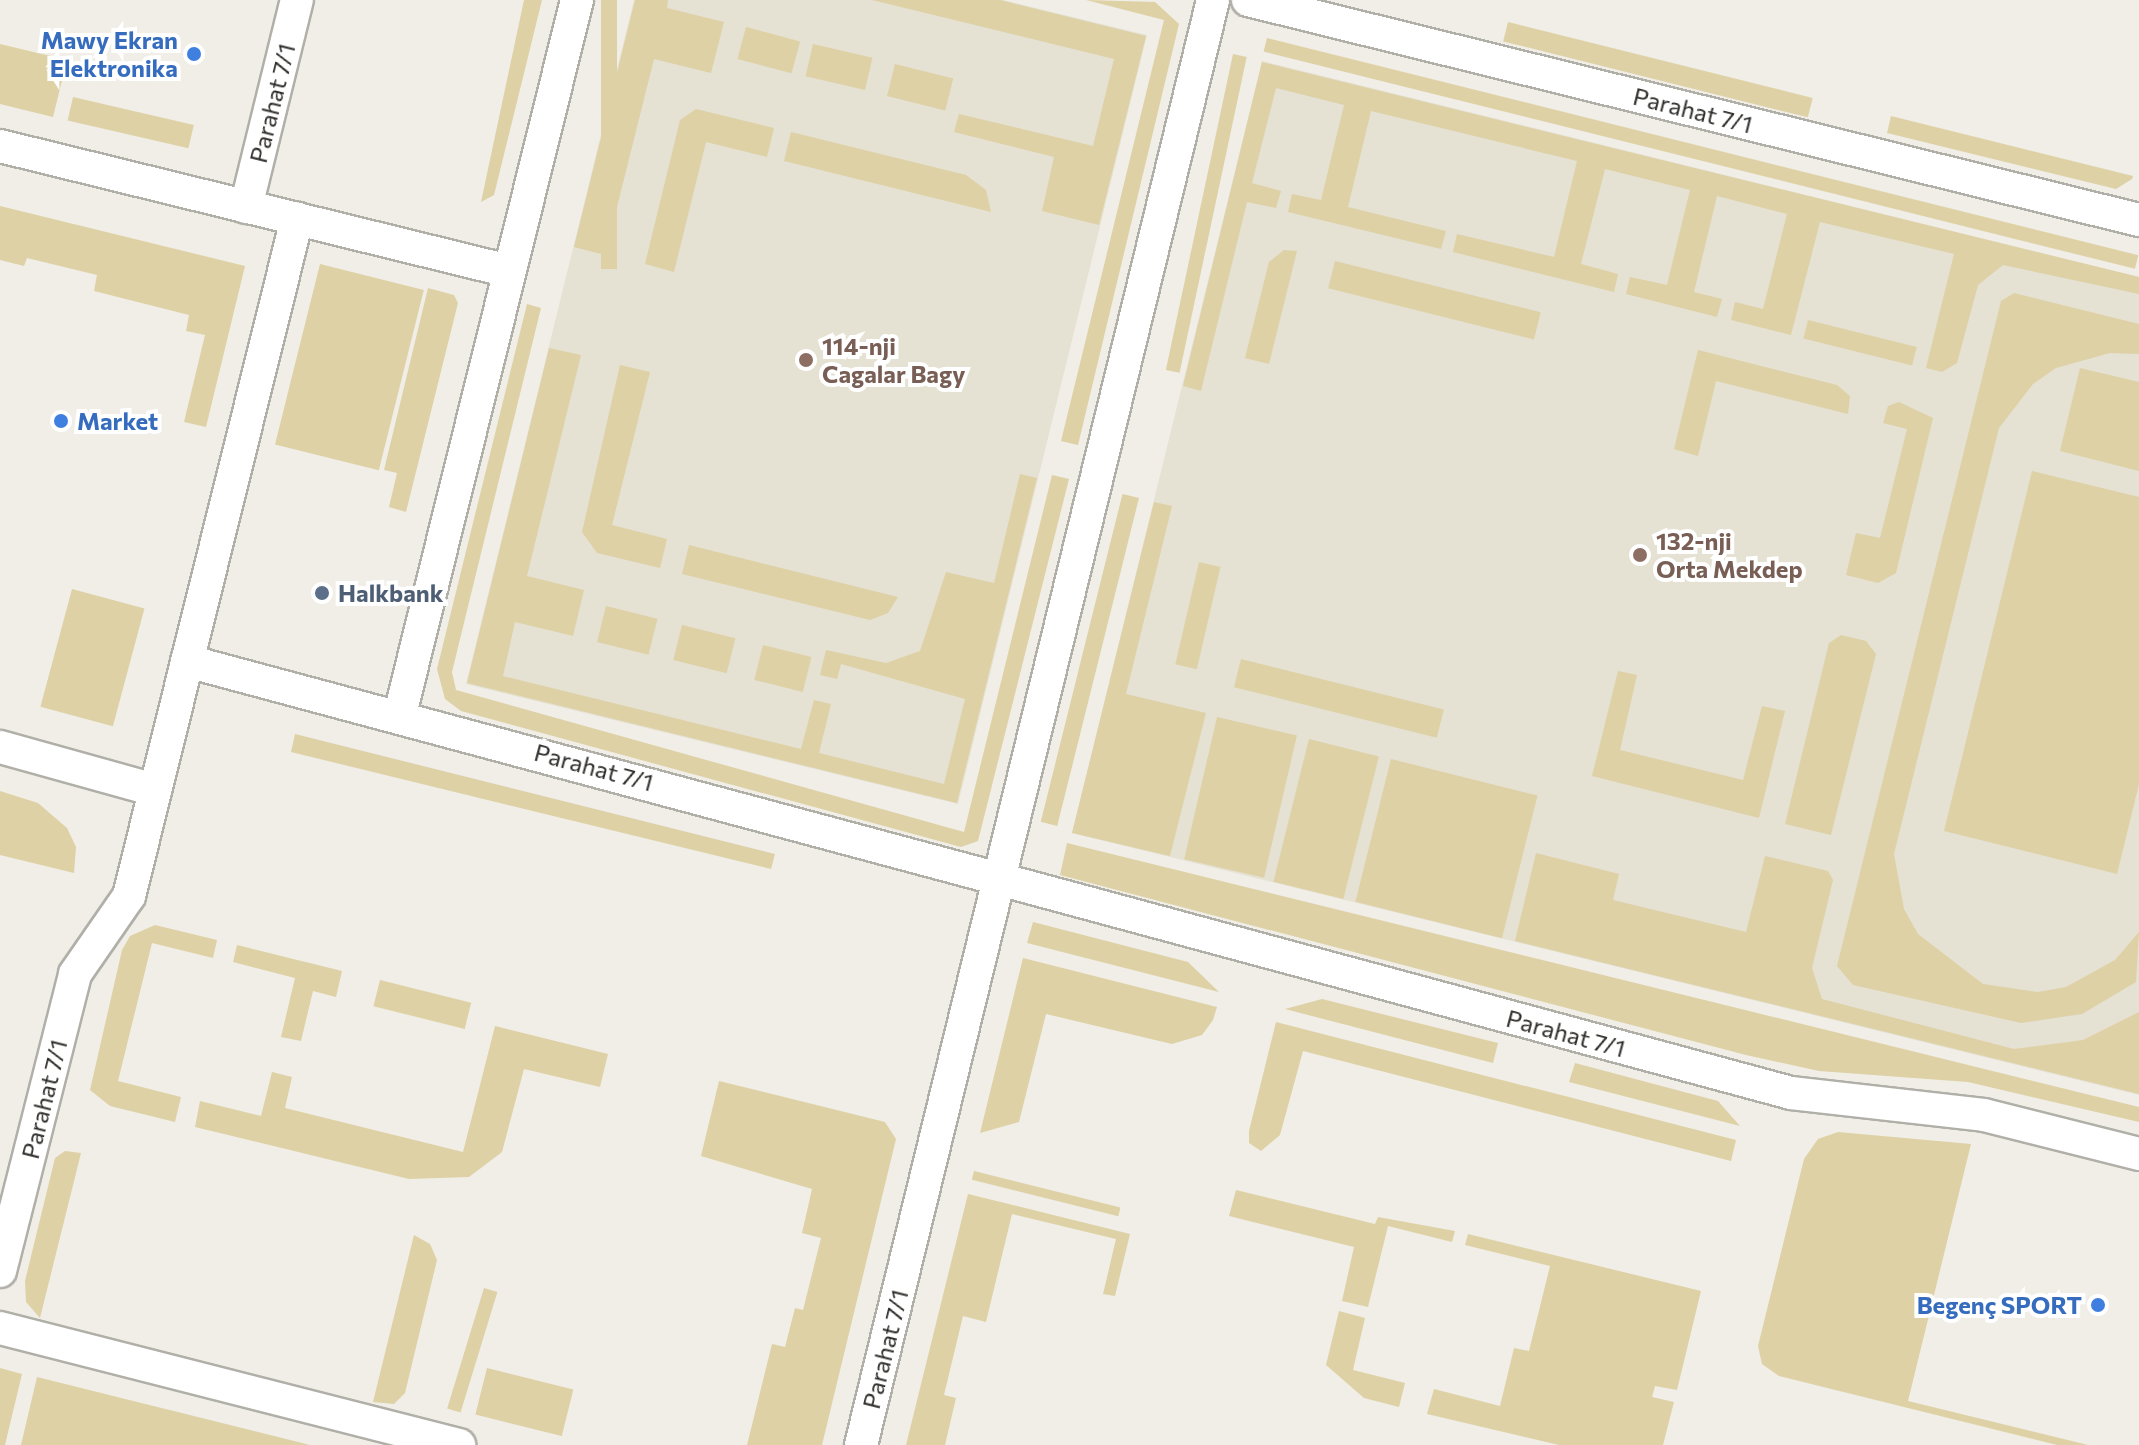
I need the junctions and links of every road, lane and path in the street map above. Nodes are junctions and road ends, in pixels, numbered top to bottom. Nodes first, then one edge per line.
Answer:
1 (297, 0) edge
2 (577, 0) edge
3 (1213, 0) edge
4 (1248, 0) edge
5 (0, 146) edge
6 (246, 207) junction
7 (297, 219) junction
8 (2139, 220) edge
9 (509, 271) junction
10 (187, 661) junction
11 (400, 714) junction
12 (0, 747) edge
13 (155, 790) junction
14 (999, 879) junction
15 (2139, 1154) edge
16 (0, 1271) edge
17 (0, 1328) edge
18 (459, 1445) edge
19 (861, 1445) edge

1 - 6 street, Parahat 7/1
2 - 9 street
3 - 14 street
4 - 8 street, Parahat 7/1
5 - 6 street
6 - 7 street
7 - 9 street
7 - 10 street, Parahat 7/1
9 - 11 street
10 - 11 street, Parahat 7/1
10 - 13 street, Parahat 7/1
11 - 14 street, Parahat 7/1
12 - 13 street
13 - 16 street, Parahat 7/1
14 - 15 street, Parahat 7/1
14 - 19 street, Parahat 7/1
17 - 18 street

